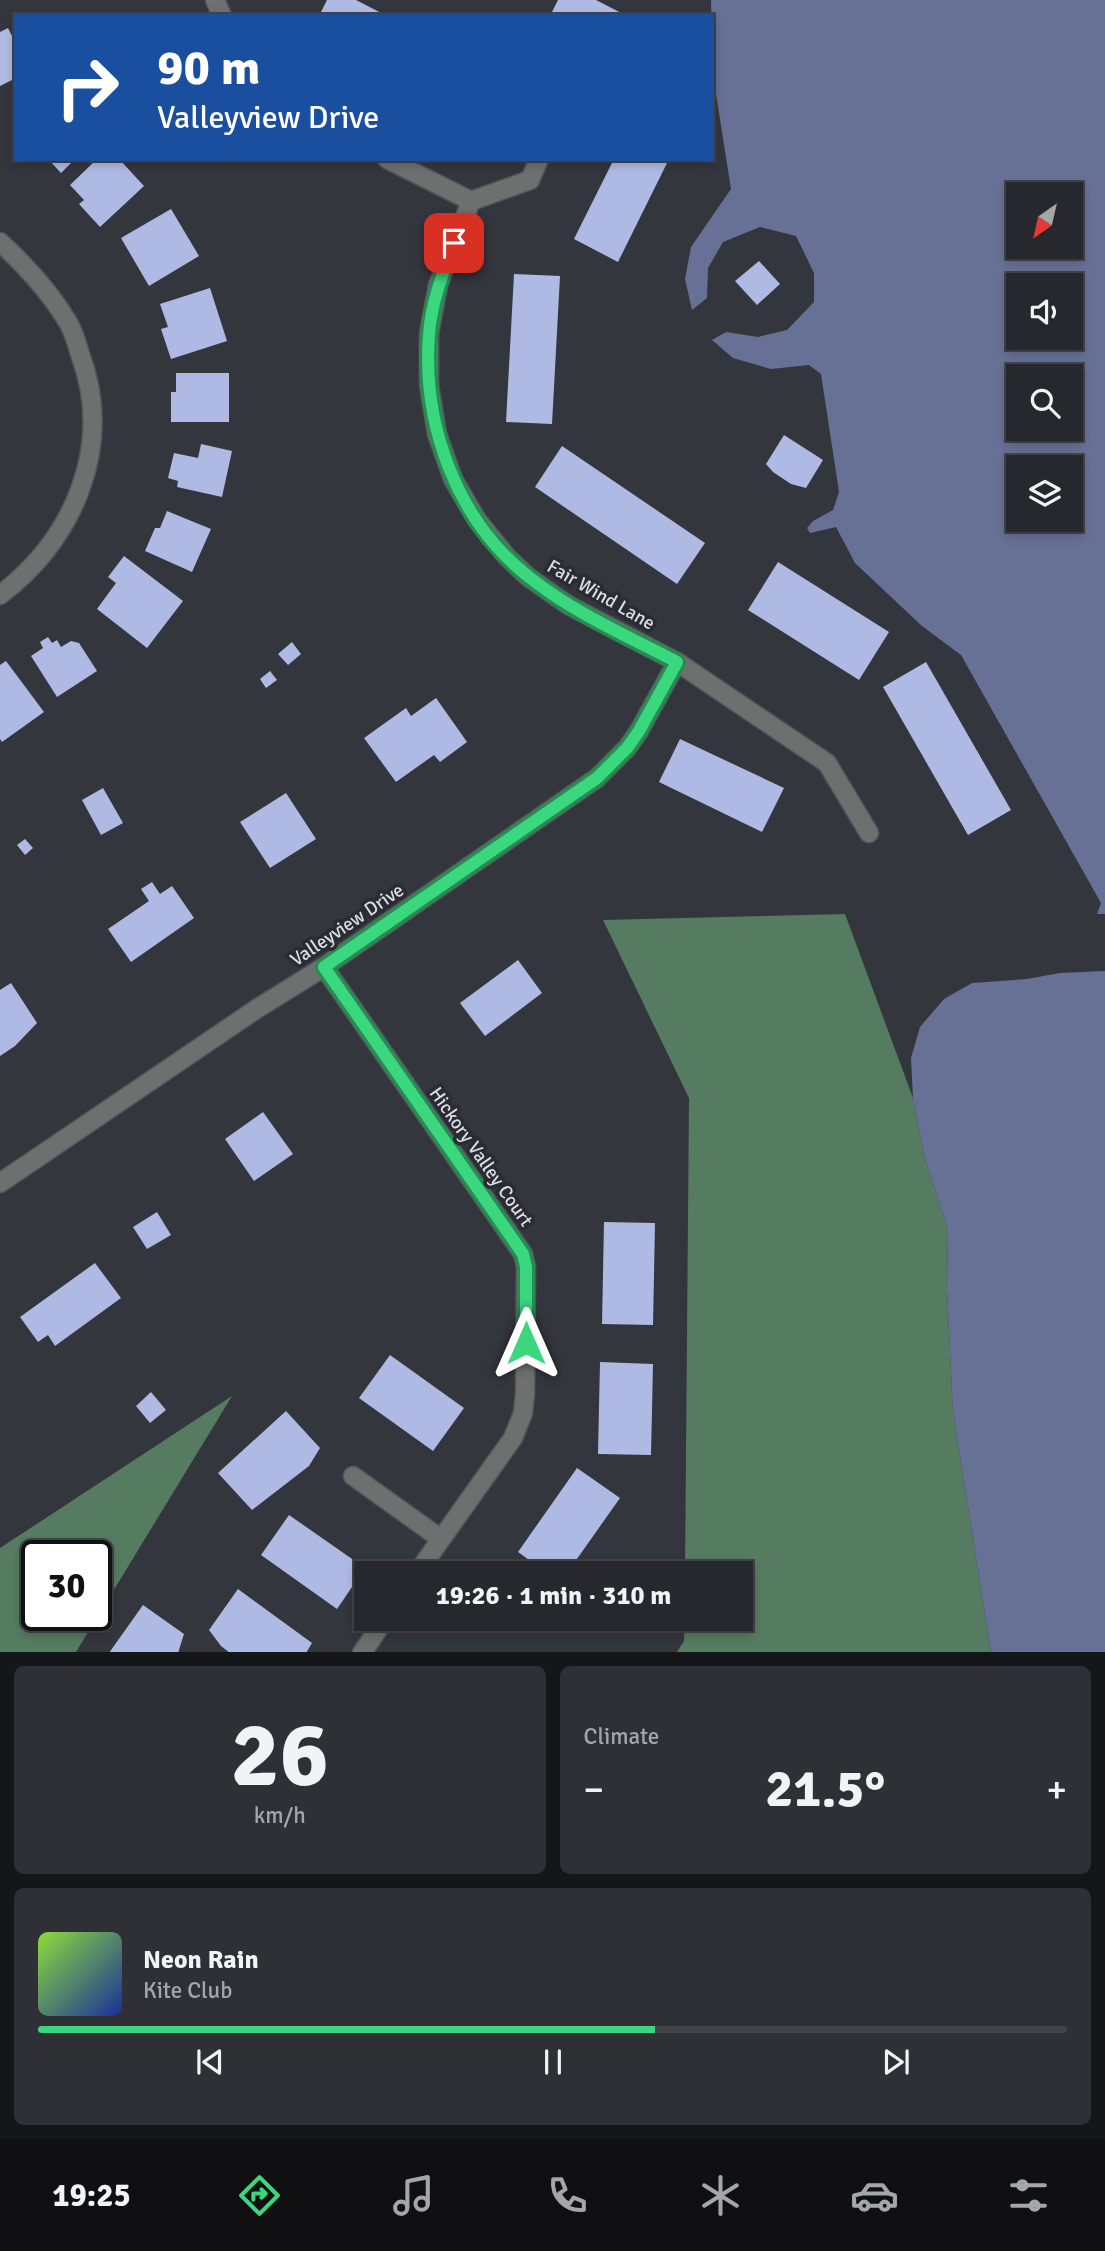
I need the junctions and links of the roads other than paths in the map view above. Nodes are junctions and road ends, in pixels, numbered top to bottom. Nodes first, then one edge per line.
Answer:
1 (391, 161) edge
2 (538, 161) edge
3 (471, 201) junction
4 (0, 242) edge
5 (0, 595) edge
6 (677, 662) junction
7 (869, 833) dead end
8 (324, 967) junction
9 (0, 1183) edge
10 (353, 1476) dead end
11 (441, 1539) junction
12 (425, 1561) edge
13 (377, 1631) edge
14 (363, 1652) edge

1 - 3 street
2 - 3 street
3 - 6 street, Fair Wind Lane
4 - 5 street
6 - 7 street, Fair Wind Lane
6 - 8 street, Valleyview Drive
8 - 9 street, Valleyview Drive
8 - 11 street, Hickory Valley Court
10 - 11 street
11 - 12 street, Hickory Valley Court
13 - 14 street

